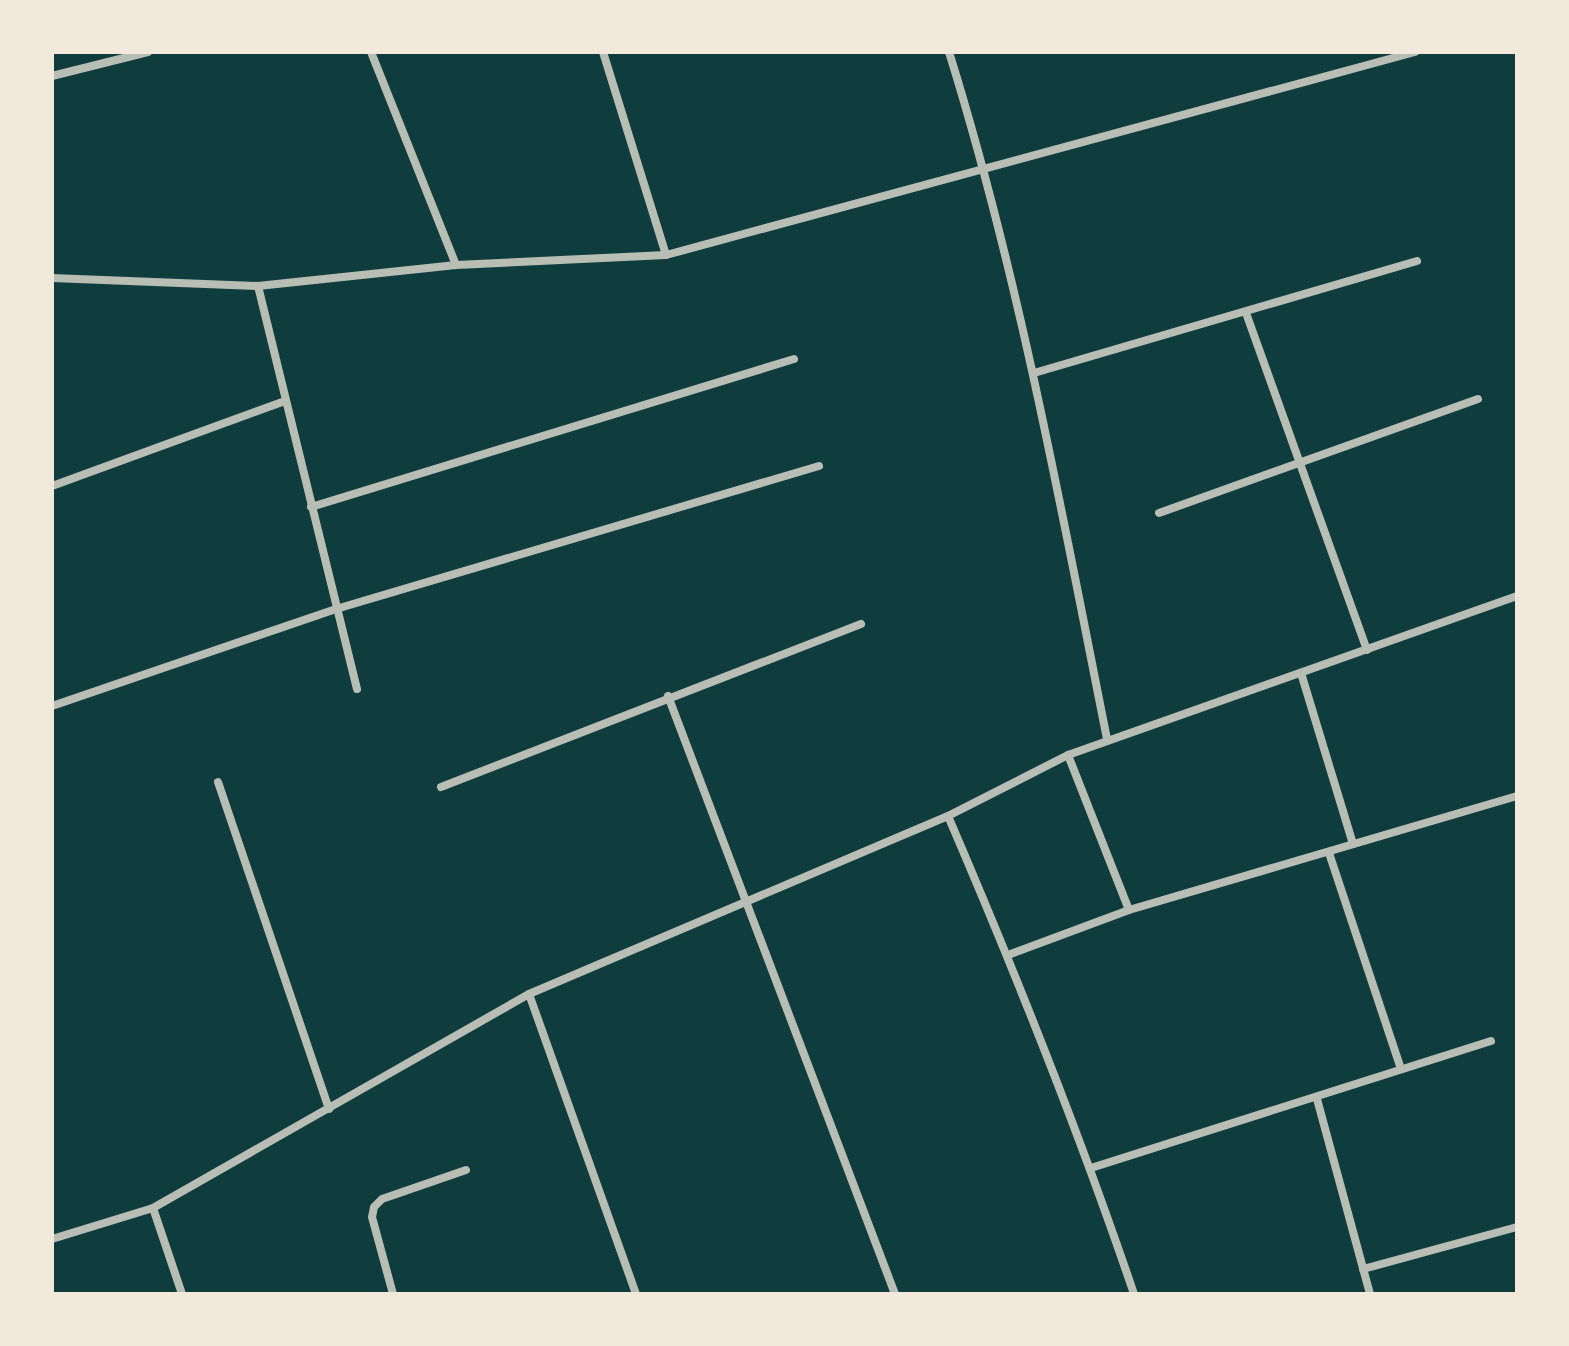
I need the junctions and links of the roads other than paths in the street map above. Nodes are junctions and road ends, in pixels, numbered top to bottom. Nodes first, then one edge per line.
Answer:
1 (148, 52) edge
2 (371, 52) edge
3 (603, 52) edge
4 (949, 52) edge
5 (1415, 52) edge
6 (52, 76) edge
7 (985, 168) junction
8 (666, 255) junction
9 (1417, 261) dead end
10 (456, 265) junction
11 (52, 278) edge
12 (258, 286) junction
13 (1246, 313) junction
14 (794, 359) dead end
15 (1034, 373) junction
16 (1478, 399) dead end
17 (285, 401) junction
18 (1303, 464) junction
19 (819, 466) dead end
20 (52, 486) edge
21 (311, 507) junction
22 (1159, 513) dead end
23 (1517, 596) edge
24 (336, 609) junction
25 (861, 624) dead end
26 (1367, 650) junction
27 (1301, 673) junction
28 (357, 689) dead end
29 (668, 696) junction
30 (52, 706) edge
31 (1107, 739) junction
32 (1068, 755) junction
33 (218, 782) dead end
34 (441, 787) dead end
35 (1517, 796) edge
36 (948, 816) junction
37 (1353, 844) junction
38 (1329, 853) junction
39 (744, 903) junction
40 (1129, 910) junction
41 (1008, 955) junction
42 (529, 994) junction
43 (1491, 1041) dead end
44 (1401, 1069) junction
45 (1317, 1099) junction
46 (329, 1109) junction
47 (1091, 1168) junction
48 (466, 1170) dead end
49 (153, 1208) junction
50 (1517, 1227) edge
51 (52, 1239) edge
52 (1363, 1269) junction
53 (182, 1294) edge
54 (393, 1294) edge
55 (636, 1294) edge
56 (895, 1294) edge
57 (1134, 1294) edge
58 (1370, 1294) edge

1 - 6 street
2 - 10 street
3 - 8 street
4 - 7 street
5 - 7 street
7 - 8 street
7 - 15 street
8 - 10 street
9 - 13 street
10 - 12 street
11 - 12 street
12 - 17 street
13 - 15 street
13 - 18 street
14 - 21 street
15 - 31 street
16 - 18 street
17 - 20 street
17 - 21 street
18 - 22 street
18 - 26 street
19 - 24 street
21 - 24 street
23 - 26 street
24 - 28 street
24 - 30 street
25 - 29 street
26 - 27 street
27 - 31 street
27 - 37 street
29 - 34 street
29 - 39 street
31 - 32 street
32 - 36 street
32 - 40 street
33 - 46 street
35 - 37 street
36 - 39 street
36 - 41 street
37 - 38 street
38 - 40 street
38 - 44 street
39 - 42 street
39 - 56 street
40 - 41 street
41 - 47 street
42 - 46 street
42 - 55 street
43 - 44 street
44 - 45 street
45 - 47 street
45 - 52 street
46 - 49 street
47 - 57 street
48 - 54 street
49 - 51 street
49 - 53 street
50 - 52 street
52 - 58 street

